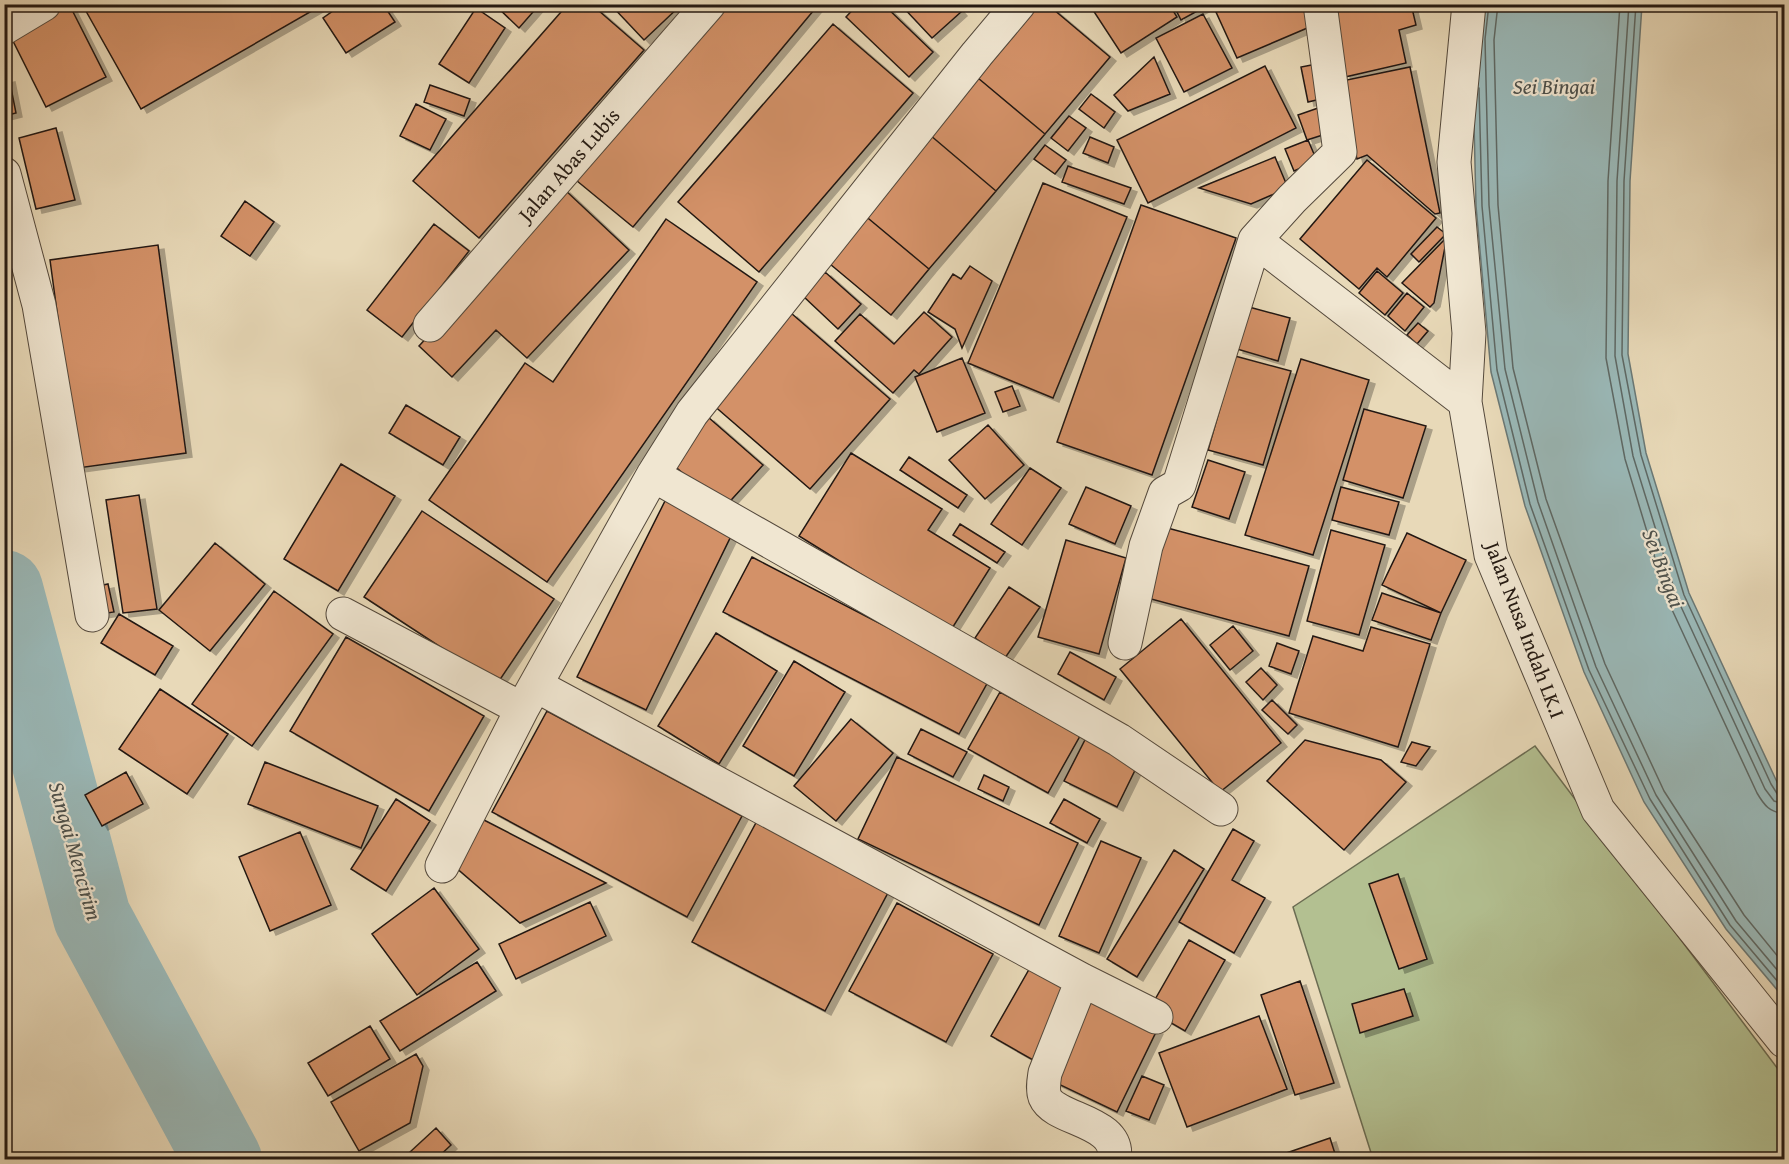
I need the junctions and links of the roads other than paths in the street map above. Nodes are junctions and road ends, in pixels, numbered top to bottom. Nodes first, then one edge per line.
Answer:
1 (44, 4) edge
2 (709, 4) edge
3 (1019, 4) edge
4 (1320, 4) edge
5 (1469, 4) edge
6 (4, 28) edge
7 (4, 174) edge
8 (1255, 240) junction
9 (430, 325) dead end
10 (1465, 402) junction
11 (653, 475) junction
12 (343, 614) dead end
13 (92, 615) dead end
14 (1125, 643) dead end
15 (529, 697) junction
16 (1221, 809) dead end
17 (442, 866) dead end
18 (1082, 980) junction
19 (1156, 1017) dead end
20 (1785, 1041) edge
21 (1113, 1160) edge

1 - 6 street
2 - 9 street, Jalan Abas Lubis
3 - 11 street
4 - 8 street
5 - 10 street, Jalan Nusa Indah LK.I
7 - 13 street
8 - 10 street
8 - 14 street
10 - 20 street, Jalan Nusa Indah LK.I
11 - 15 street
11 - 16 street
12 - 15 street
15 - 17 street
15 - 18 street
18 - 19 street
18 - 21 street

